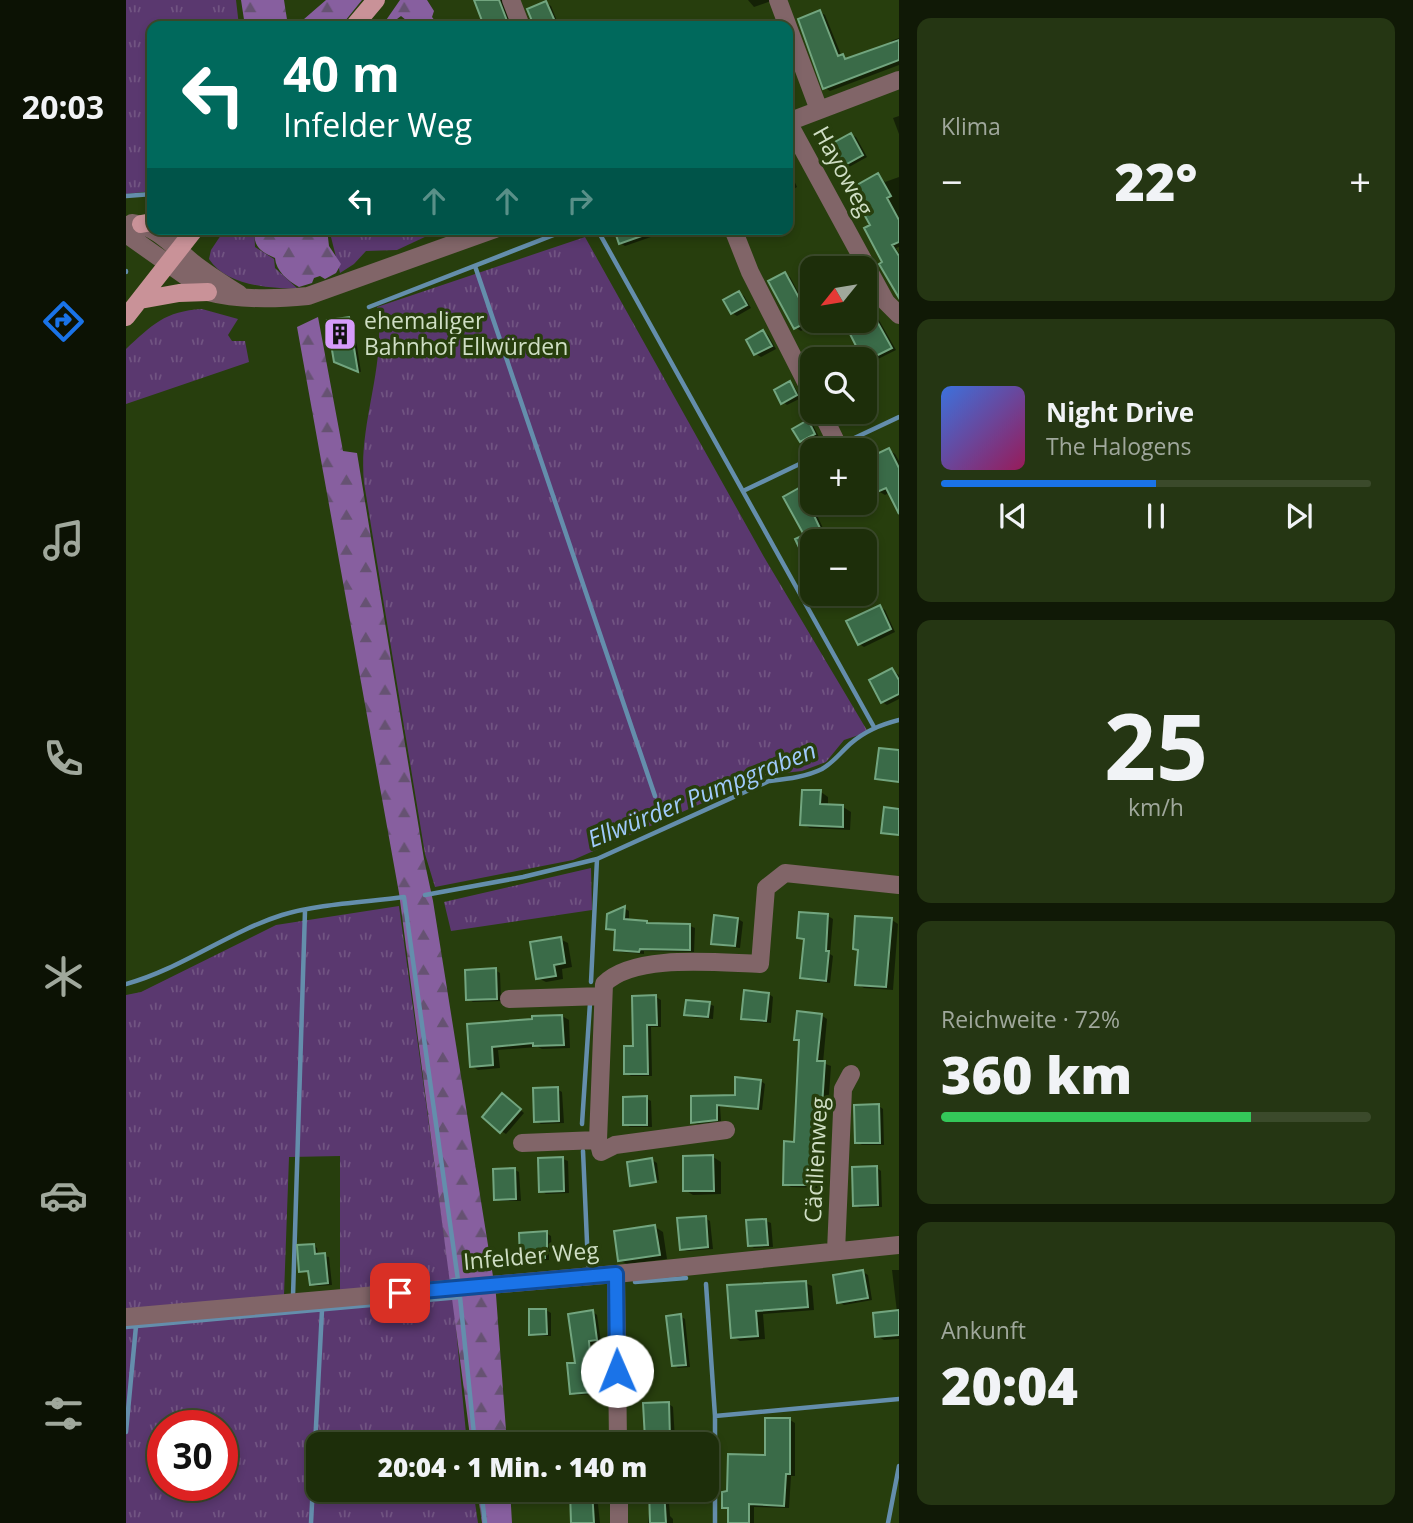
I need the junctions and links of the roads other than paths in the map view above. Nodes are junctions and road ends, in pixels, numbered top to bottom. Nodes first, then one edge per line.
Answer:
1 (376, 0) edge
2 (511, 0) edge
3 (778, 0) edge
4 (358, 21) edge
5 (519, 21) edge
6 (786, 21) edge
7 (793, 40) edge
8 (898, 80) edge
9 (819, 110) junction
10 (793, 120) edge
11 (793, 131) edge
12 (148, 235) edge
13 (190, 235) edge
14 (478, 235) edge
15 (735, 235) edge
16 (174, 257) junction
17 (208, 292) junction
18 (242, 296) junction
19 (140, 300) junction
20 (898, 314) edge
21 (126, 317) edge
22 (800, 370) edge
23 (898, 885) edge
24 (603, 996) junction
25 (509, 999) dead end
26 (851, 1074) dead end
27 (726, 1130) dead end
28 (522, 1143) dead end
29 (599, 1146) junction
30 (898, 1245) edge
31 (836, 1251) junction
32 (616, 1274) junction
33 (126, 1317) edge
34 (618, 1432) edge
35 (619, 1502) edge
36 (619, 1523) edge

1 - 4 main road
2 - 5 street
3 - 6 street
7 - 9 street
8 - 9 street
9 - 10 street
11 - 20 street, Hayoweg
12 - 16 street
13 - 16 main road
14 - 18 street
15 - 22 street
16 - 17 street
16 - 18 street
16 - 19 main road
17 - 18 street
17 - 19 main road
19 - 21 main road
23 - 24 street
24 - 25 street
24 - 29 street
26 - 31 street, Cäcilienweg
27 - 29 street
28 - 29 street
30 - 31 street, Infelder Weg
31 - 32 street, Infelder Weg
32 - 33 street, Infelder Weg
32 - 34 street
35 - 36 street

